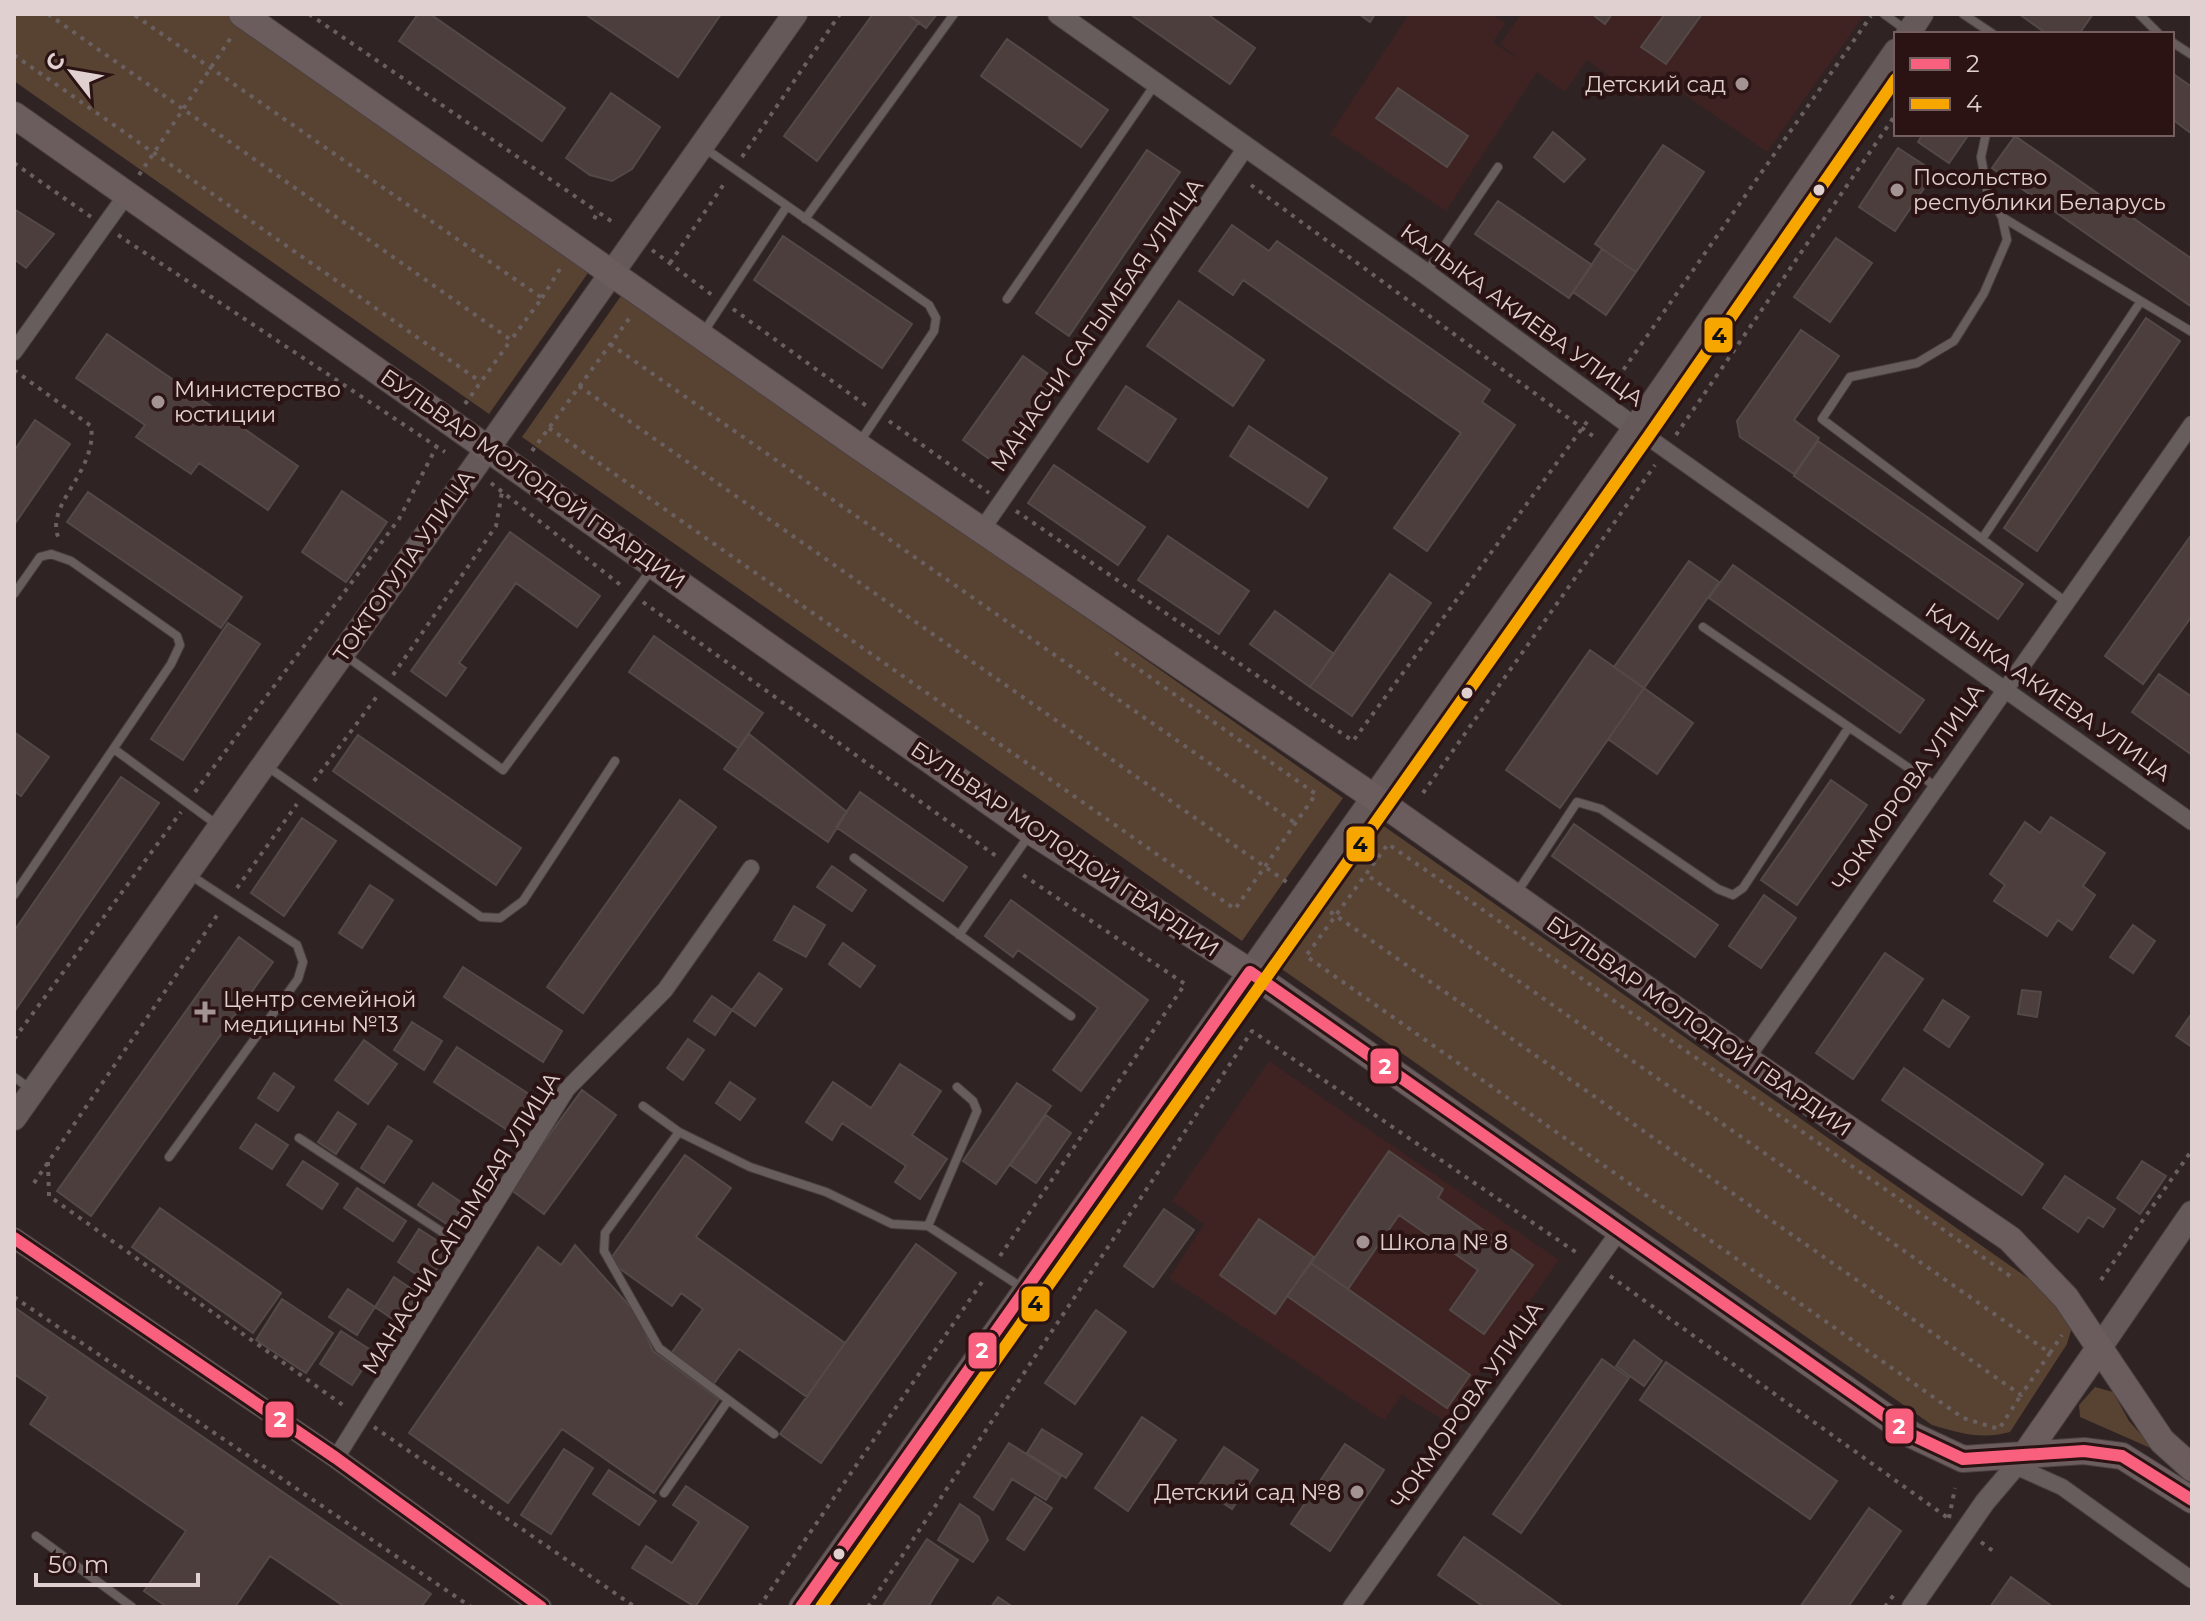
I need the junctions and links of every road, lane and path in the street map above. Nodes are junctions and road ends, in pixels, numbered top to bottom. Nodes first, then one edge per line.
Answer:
1 (48, 14) edge
2 (133, 14) edge
3 (243, 14) edge
4 (309, 14) edge
5 (795, 14) edge
6 (840, 14) edge
7 (954, 14) edge
8 (1058, 14) edge
9 (1873, 14) edge
10 (1884, 14) edge
11 (1963, 14) edge
12 (2139, 14) edge
13 (1908, 32) edge
14 (1990, 32) edge
15 (2157, 32) edge
16 (2174, 43) edge
17 (14, 55) edge
18 (1894, 55) edge
19 (2192, 55) edge
20 (212, 68) junction
21 (1156, 83) junction
22 (183, 109) junction
23 (14, 115) edge
24 (1986, 136) edge
25 (1247, 146) junction
26 (702, 147) junction
27 (154, 153) junction
28 (14, 163) edge
29 (1498, 167) dead end
30 (734, 169) junction
31 (1251, 185) dead end
32 (127, 194) junction
33 (787, 206) junction
34 (598, 212) junction
35 (2002, 217) junction
36 (594, 219) dead end
37 (805, 219) junction
38 (614, 223) dead end
39 (105, 226) junction
40 (566, 259) dead end
41 (669, 264) dead end
42 (613, 274) junction
43 (1426, 274) junction
44 (542, 298) junction
45 (1007, 299) dead end
46 (2141, 301) junction
47 (634, 312) dead end
48 (2192, 332) edge
49 (701, 336) junction
50 (511, 340) junction
51 (610, 344) junction
52 (14, 352) edge
53 (14, 370) edge
54 (481, 382) junction
55 (579, 386) junction
56 (1601, 403) junction
57 (465, 404) dead end
58 (2192, 424) edge
59 (549, 428) junction
60 (1582, 428) junction
61 (1635, 428) junction
62 (1597, 439) dead end
63 (858, 446) junction
64 (436, 447) junction
65 (488, 447) junction
66 (532, 451) dead end
67 (445, 452) dead end
68 (491, 483) dead end
69 (502, 491) junction
70 (983, 528) junction
71 (1982, 539) junction
72 (71, 561) junction
73 (655, 565) junction
74 (14, 594) edge
75 (633, 595) junction
76 (2066, 602) junction
77 (1703, 627) dead end
78 (343, 653) junction
79 (386, 685) junction
80 (2004, 690) junction
81 (1849, 727) junction
82 (1353, 741) dead end
83 (114, 749) junction
84 (615, 761) dead end
85 (264, 764) junction
86 (1935, 786) junction
87 (305, 793) junction
88 (1316, 794) dead end
89 (1372, 796) junction
90 (187, 804) junction
91 (2192, 822) edge
92 (1295, 823) junction
93 (220, 827) junction
94 (1032, 832) junction
95 (854, 858) dead end
96 (1008, 865) junction
97 (751, 868) dead end
98 (1264, 868) junction
99 (187, 873) junction
100 (1367, 875) junction
101 (1304, 894) junction
102 (14, 895) edge
103 (1513, 898) junction
104 (229, 900) junction
105 (1337, 917) junction
106 (959, 935) junction
107 (1250, 972) junction
108 (1071, 1016) dead end
109 (14, 1039) edge
110 (1746, 1059) junction
111 (23, 1084) edge
112 (957, 1087) dead end
113 (643, 1106) dead end
114 (14, 1118) edge
115 (679, 1132) junction
116 (299, 1138) dead end
117 (2192, 1150) edge
118 (169, 1157) dead end
119 (48, 1162) junction
120 (34, 1183) dead end
121 (2192, 1213) edge
122 (928, 1226) junction
123 (1620, 1230) junction
124 (14, 1238) edge
125 (468, 1249) junction
126 (1593, 1264) junction
127 (992, 1268) junction
128 (2101, 1280) dead end
129 (2022, 1284) dead end
130 (1025, 1290) junction
131 (14, 1297) edge
132 (2057, 1330) dead end
133 (2098, 1350) junction
134 (2050, 1353) junction
135 (2021, 1395) junction
136 (727, 1402) junction
137 (363, 1420) junction
138 (774, 1434) dead end
139 (336, 1458) junction
140 (2020, 1460) junction
141 (2192, 1468) edge
142 (1955, 1488) dead end
143 (664, 1493) dead end
144 (2192, 1500) edge
145 (1948, 1518) junction
146 (1939, 1530) dead end
147 (36, 1536) dead end
148 (1976, 1538) dead end
149 (1997, 1554) dead end
150 (2192, 1580) edge
151 (1903, 1581) dead end
152 (529, 1604) edge
153 (132, 1607) edge
154 (471, 1607) edge
155 (635, 1607) edge
156 (759, 1607) edge
157 (801, 1607) edge
158 (868, 1607) edge
159 (1351, 1607) edge
160 (1885, 1607) edge
161 (1912, 1607) edge

1 - 22 path
2 - 20 path
3 - 20 path
3 - 42 main road, БУЛЬВАР МОЛОДОЙ ГВАРДИИ
4 - 34 path
5 - 26 main road, ТОКТОГУЛА УЛИЦА
6 - 30 path
7 - 37 lane
8 - 21 street, КАЛЫКА АКИЕВА УЛИЦА
9 - 56 path
10 - 13 lane
11 - 14 lane
12 - 15 lane
16 - 19 lane
17 - 27 path
18 - 61 main road
20 - 22 path
20 - 44 path
21 - 25 street, КАЛЫКА АКИЕВА УЛИЦА
21 - 45 lane
22 - 27 path
22 - 50 path
23 - 32 main road, БУЛЬВАР МОЛОДОЙ ГВАРДИИ
24 - 35 lane
25 - 43 street, КАЛЫКА АКИЕВА УЛИЦА
25 - 70 street, МАНАСЧИ САГЫМБАЯ УЛИЦА
26 - 30 lane
26 - 42 main road, ТОКТОГУЛА УЛИЦА
27 - 32 path
27 - 54 path
28 - 39 path
29 - 43 lane
30 - 33 lane
30 - 41 path
31 - 60 path
32 - 39 street
32 - 65 main road, БУЛЬВАР МОЛОДОЙ ГВАРДИИ
33 - 37 lane
33 - 49 lane
34 - 36 path
34 - 38 path
35 - 46 lane
35 - 71 lane
37 - 63 lane
39 - 52 street
39 - 64 path
40 - 44 path
42 - 49 main road, БУЛЬВАР МОЛОДОЙ ГВАРДИИ
42 - 65 main road, ТОКТОГУЛА УЛИЦА
43 - 56 street, КАЛЫКА АКИЕВА УЛИЦА
44 - 50 path
46 - 48 lane
46 - 71 lane
47 - 51 path
49 - 63 main road, БУЛЬВАР МОЛОДОЙ ГВАРДИИ
50 - 54 path
51 - 55 path
51 - 92 path
53 - 72 path
54 - 57 path
55 - 59 path
55 - 98 path
56 - 60 path
56 - 61 street, КАЛЫКА АКИЕВА УЛИЦА
58 - 76 street, ЧОКМОРОВА УЛИЦА
59 - 66 path
59 - 98 path
60 - 62 path
60 - 82 path
61 - 80 street, КАЛЫКА АКИЕВА УЛИЦА
61 - 89 main road
63 - 70 main road, БУЛЬВАР МОЛОДОЙ ГВАРДИИ
64 - 67 path
64 - 90 path
65 - 73 main road, БУЛЬВАР МОЛОДОЙ ГВАРДИИ
65 - 78 main road, ТОКТОГУЛА УЛИЦА
68 - 69 path
69 - 75 path
69 - 79 path
70 - 89 main road, БУЛЬВАР МОЛОДОЙ ГВАРДИИ
71 - 76 lane
72 - 74 lane
72 - 83 lane
73 - 75 lane
73 - 94 main road, БУЛЬВАР МОЛОДОЙ ГВАРДИИ
75 - 79 lane
75 - 96 path
76 - 80 street, ЧОКМОРОВА УЛИЦА
77 - 81 lane
78 - 79 lane
78 - 85 main road, ТОКТОГУЛА УЛИЦА
79 - 87 path
80 - 86 street, ЧОКМОРОВА УЛИЦА
80 - 91 street, КАЛЫКА АКИЕВА УЛИЦА
81 - 86 lane
81 - 103 lane
83 - 90 lane
83 - 102 lane
84 - 87 lane
85 - 87 lane
85 - 93 main road, ТОКТОГУЛА УЛИЦА
86 - 110 street, ЧОКМОРОВА УЛИЦА
87 - 104 path
88 - 92 path
89 - 101 main road
89 - 103 main road, БУЛЬВАР МОЛОДОЙ ГВАРДИИ
90 - 93 lane
90 - 109 path
92 - 98 path
93 - 99 main road, ТОКТОГУЛА УЛИЦА
94 - 96 lane
94 - 107 main road, БУЛЬВАР МОЛОДОЙ ГВАРДИИ
95 - 106 lane
96 - 106 lane
96 - 127 path
97 - 125 street, МАНАСЧИ САГЫМБАЯ УЛИЦА
98 - 101 path
99 - 104 lane
99 - 111 main road, ТОКТОГУЛА УЛИЦА
100 - 105 path
100 - 129 path
100 - 134 path
101 - 105 path
101 - 107 main road
103 - 110 main road, БУЛЬВАР МОЛОДОЙ ГВАРДИИ
104 - 118 lane
104 - 119 path
105 - 135 path
105 - 135 path
106 - 108 lane
107 - 123 main road, БУЛЬВАР МОЛОДОЙ ГВАРДИИ
107 - 130 main road
110 - 133 main road, БУЛЬВАР МОЛОДОЙ ГВАРДИИ
111 - 114 main road, ТОКТОГУЛА УЛИЦА
112 - 122 lane
113 - 115 lane
115 - 122 lane
115 - 136 lane
116 - 125 lane
117 - 128 path
119 - 120 path
119 - 137 path
121 - 133 main road
122 - 127 lane
123 - 126 street, ЧОКМОРОВА УЛИЦА
123 - 140 main road, БУЛЬВАР МОЛОДОЙ ГВАРДИИ
124 - 139 street
125 - 137 street, МАНАСЧИ САГЫМБАЯ УЛИЦА
126 - 145 path
126 - 158 path
126 - 159 street, ЧОКМОРОВА УЛИЦА
127 - 130 lane
127 - 156 path
130 - 157 main road
131 - 154 path
132 - 134 path
133 - 140 main road
133 - 141 main road, БУЛЬВАР МОЛОДОЙ ГВАРДИИ
134 - 135 path
136 - 138 lane
136 - 143 lane
137 - 139 street, МАНАСЧИ САГЫМБАЯ УЛИЦА
137 - 155 path
139 - 152 street
140 - 144 main road, БУЛЬВАР МОЛОДОЙ ГВАРДИИ
140 - 150 street
140 - 161 street
142 - 145 path
145 - 146 path
147 - 153 lane
148 - 149 path
151 - 160 path

